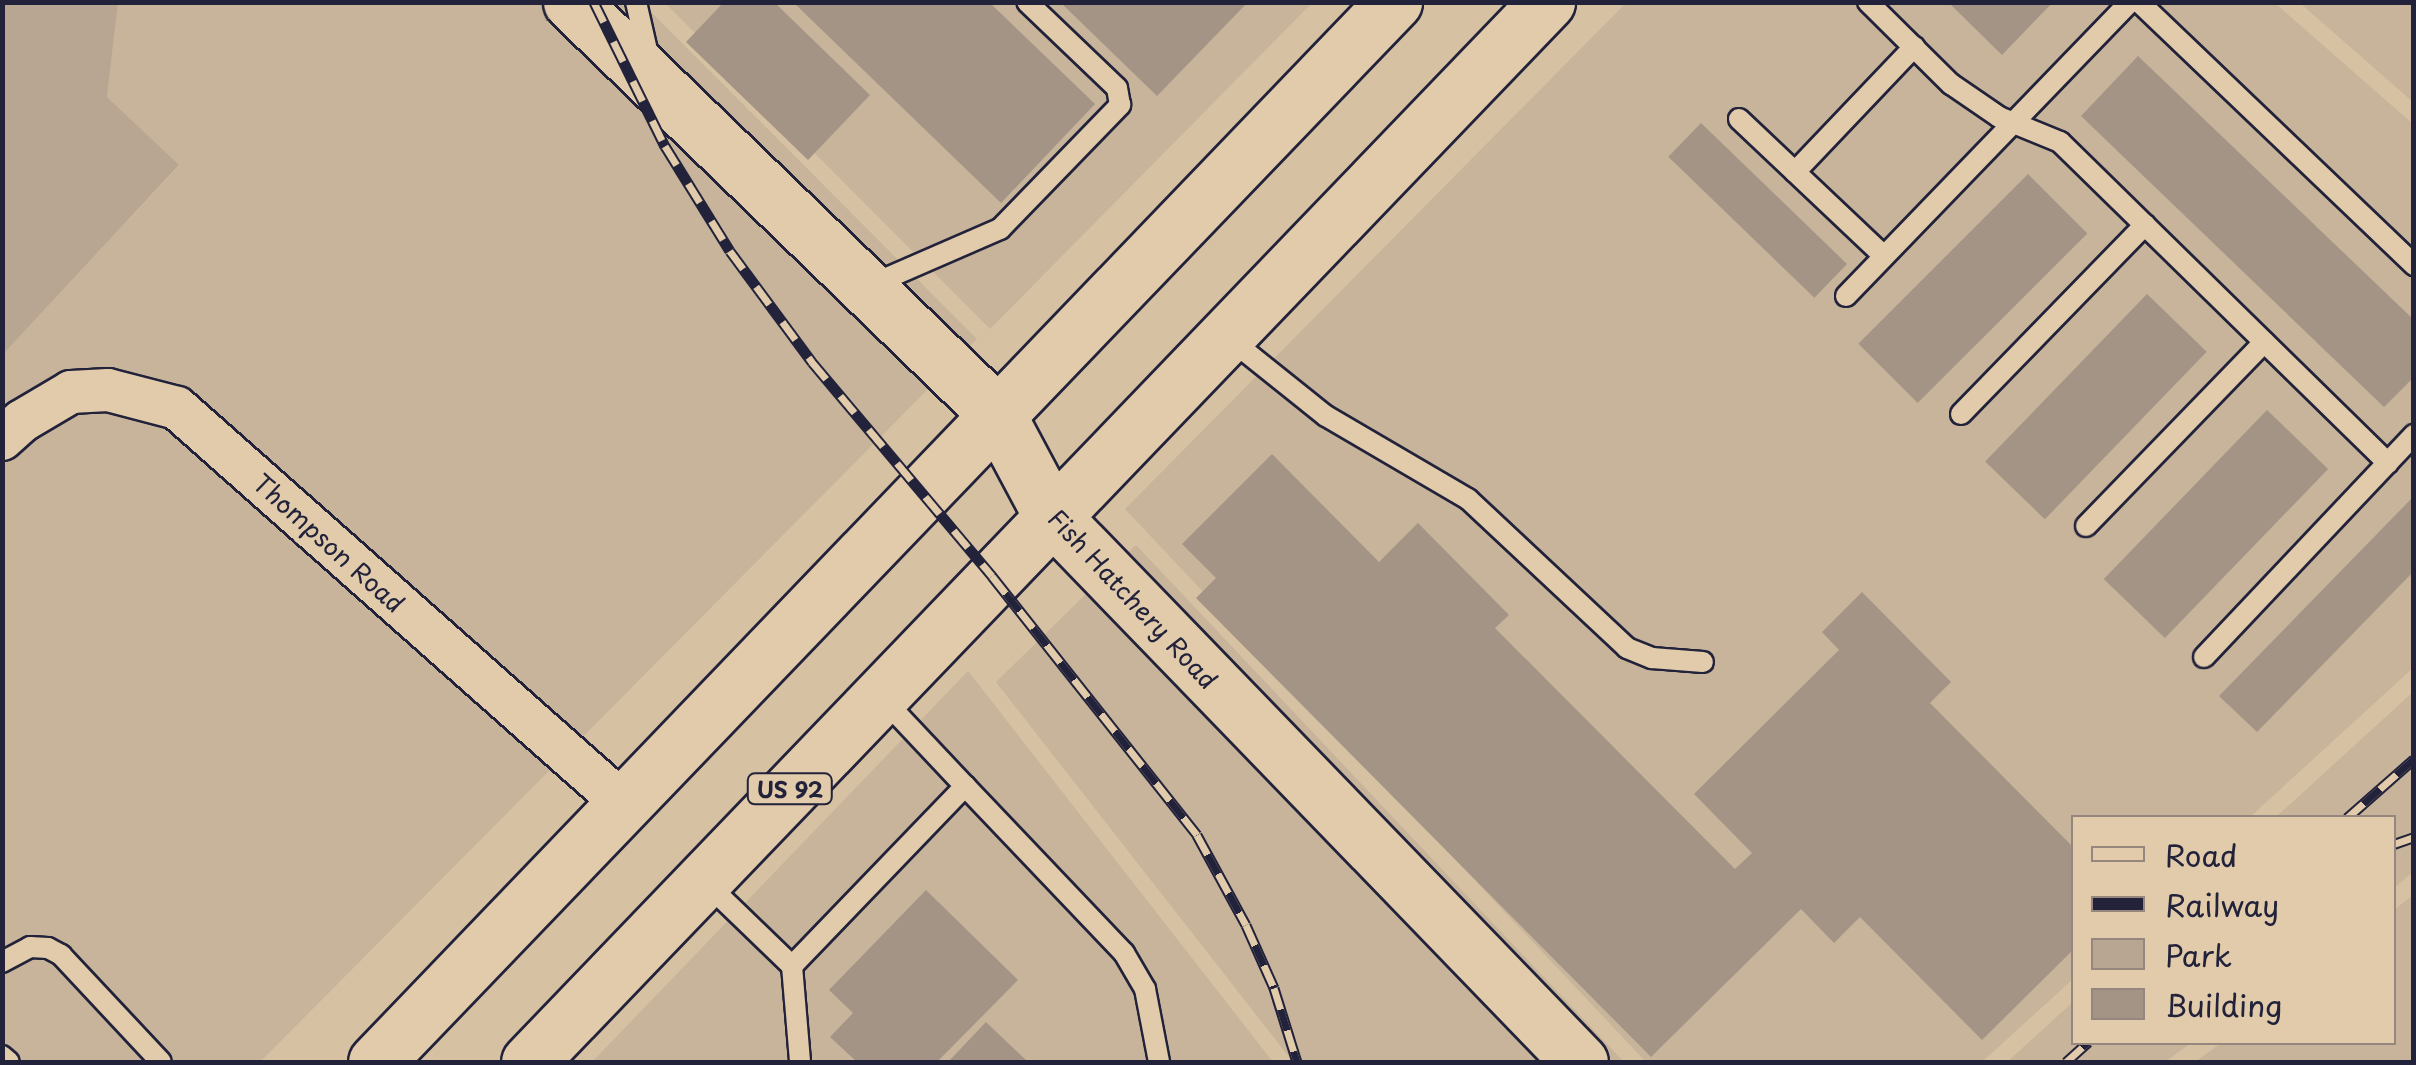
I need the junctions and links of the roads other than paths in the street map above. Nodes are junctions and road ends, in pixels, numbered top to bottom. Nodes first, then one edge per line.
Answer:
1 (571, 2) edge
2 (636, 2) edge
3 (1028, 2) edge
4 (1547, 2) edge
5 (1868, 2) edge
6 (2130, 2) edge
7 (2139, 2) edge
8 (1386, 5) edge
9 (1914, 47) junction
10 (654, 82) junction
11 (1739, 120) dead end
12 (2013, 122) junction
13 (1795, 172) junction
14 (2144, 225) junction
15 (1884, 256) junction
16 (2414, 265) edge
17 (865, 287) junction
18 (1846, 296) dead end
19 (1225, 335) junction
20 (2264, 342) junction
21 (997, 414) junction
22 (1961, 414) dead end
23 (2414, 435) edge
24 (2, 439) edge
25 (2388, 463) junction
26 (1051, 515) junction
27 (2086, 526) dead end
28 (2204, 657) dead end
29 (1703, 662) dead end
30 (878, 695) junction
31 (965, 786) junction
32 (624, 805) junction
33 (703, 881) junction
34 (2, 962) edge
35 (792, 966) junction
36 (2, 1056) edge
37 (9, 1062) edge
38 (161, 1062) edge
39 (376, 1062) edge
40 (529, 1062) edge
41 (800, 1062) edge
42 (1159, 1062) edge
43 (1580, 1062) edge

1 - 10 main road, Fish Hatchery Road
2 - 10 lane
3 - 17 lane
4 - 19 main road, US 92
5 - 9 lane
6 - 12 lane
7 - 16 lane
8 - 21 main road
9 - 12 lane
9 - 13 lane
10 - 17 main road, Fish Hatchery Road
11 - 13 lane
12 - 14 lane
12 - 15 lane
13 - 15 lane
14 - 20 lane
14 - 22 lane
15 - 18 lane
17 - 21 main road, Fish Hatchery Road
19 - 26 main road, US 92
19 - 29 lane
20 - 25 lane
20 - 27 lane
21 - 26 main road, Fish Hatchery Road
21 - 32 main road
23 - 25 lane
24 - 32 street, Thompson Road
25 - 28 lane
26 - 30 main road, US 92
26 - 43 main road, Fish Hatchery Road
30 - 31 lane
30 - 33 main road, US 92
31 - 35 lane
31 - 42 lane
32 - 39 main road
33 - 35 lane
33 - 40 main road, US 92
34 - 38 lane
35 - 41 lane
36 - 37 lane

